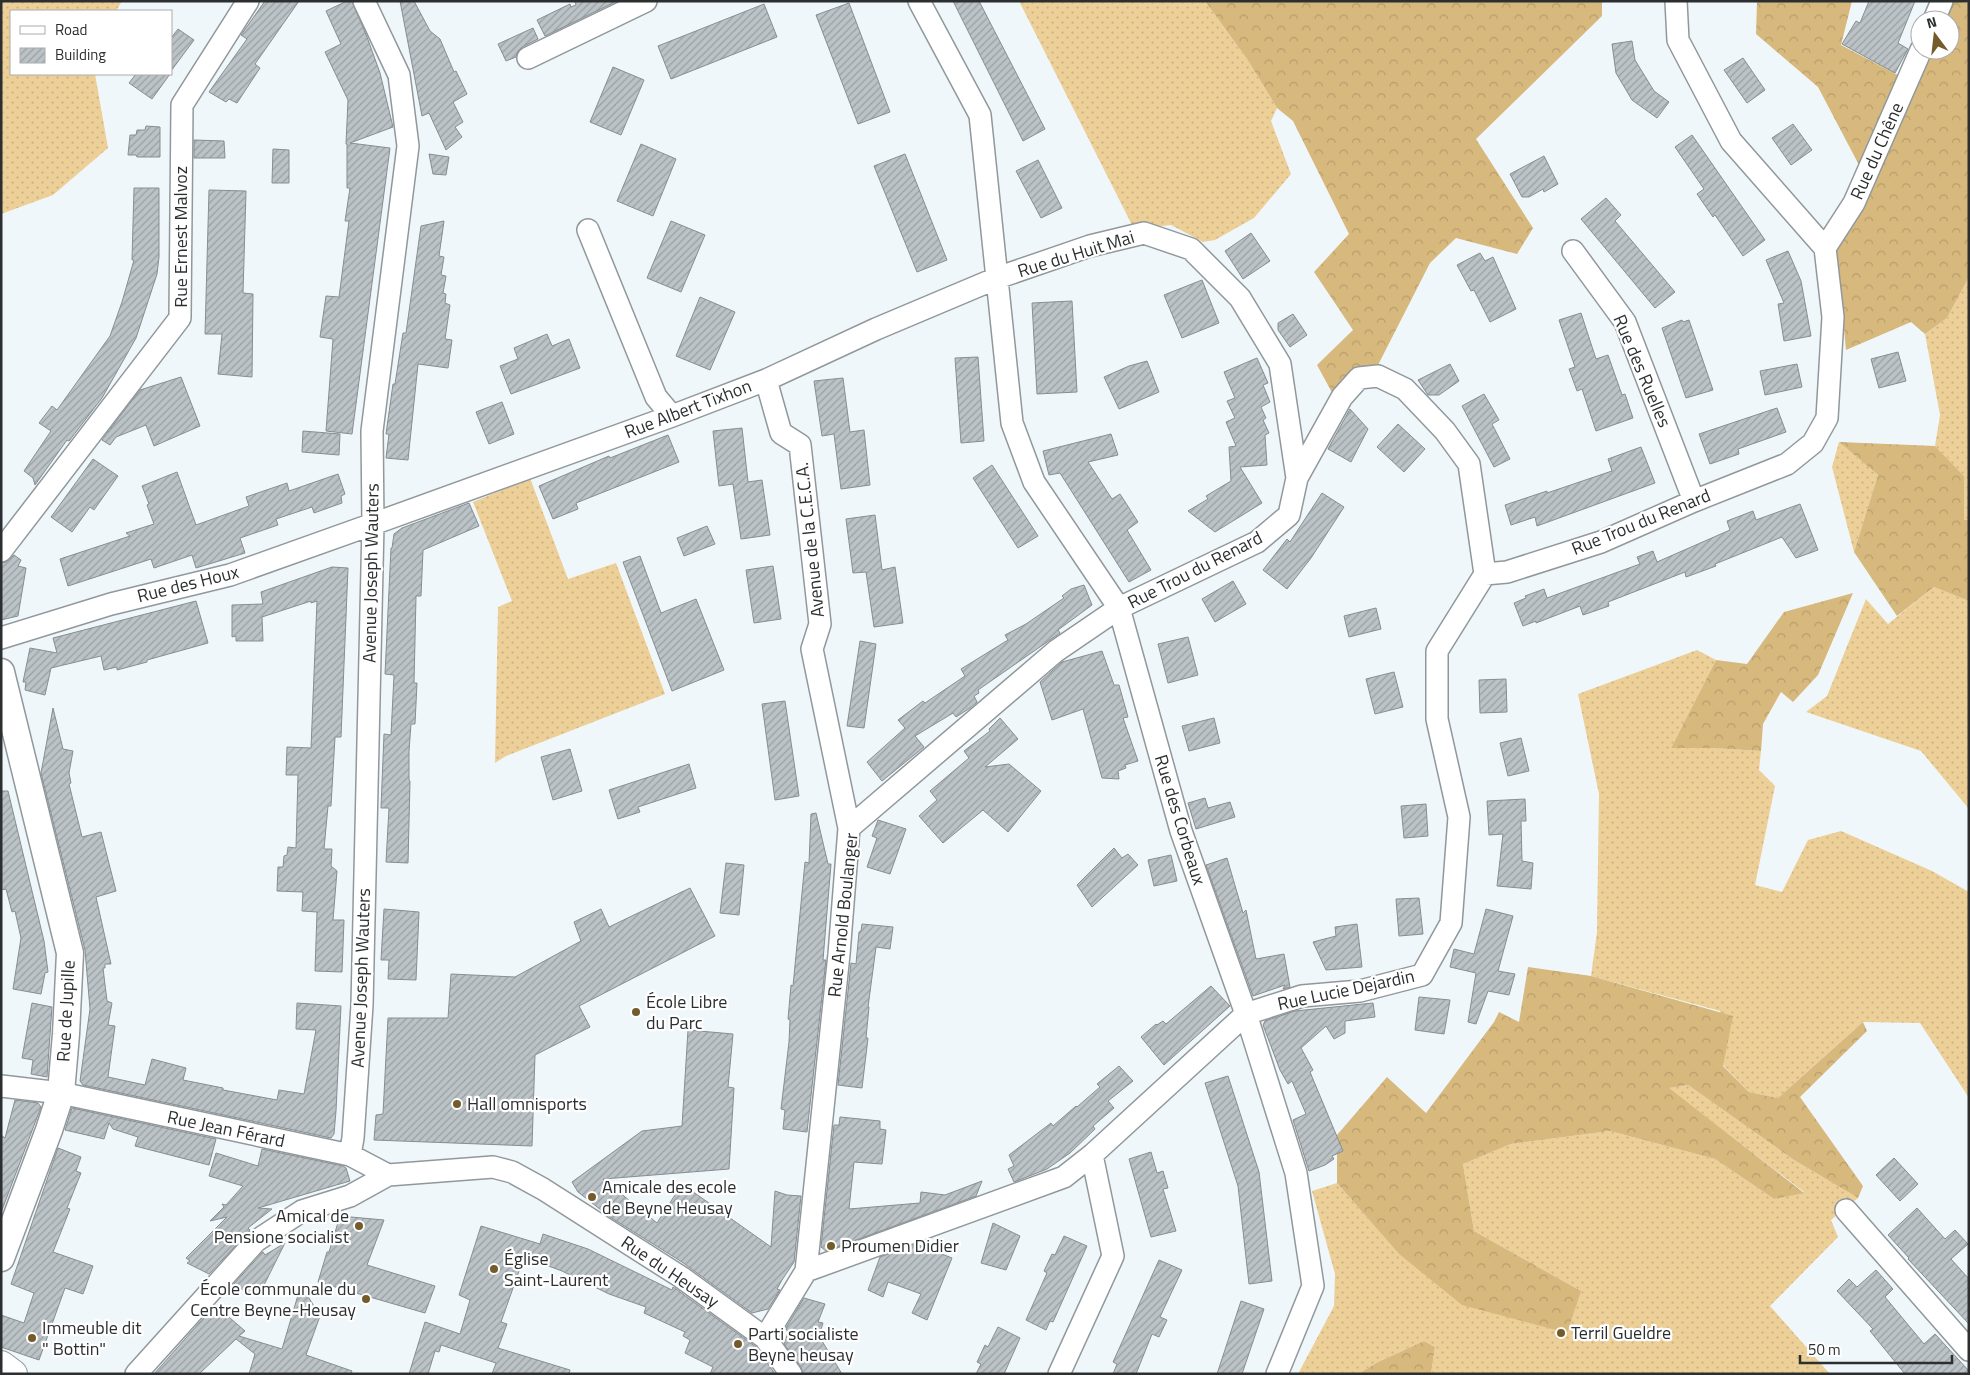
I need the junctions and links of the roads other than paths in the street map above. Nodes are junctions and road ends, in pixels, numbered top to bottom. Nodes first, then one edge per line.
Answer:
1 (248, 1) edge
2 (364, 1) edge
3 (646, 1) edge
4 (919, 1) edge
5 (1676, 1) edge
6 (528, 58) dead end
7 (1917, 60) edge
8 (588, 230) dead end
9 (1825, 248) junction
10 (1573, 251) dead end
11 (997, 278) junction
12 (766, 380) junction
13 (672, 416) junction
14 (1297, 478) junction
15 (1694, 501) junction
16 (373, 524) junction
17 (1, 552) edge
18 (1485, 574) junction
19 (1119, 608) junction
20 (1, 638) edge
21 (1, 672) edge
22 (849, 828) junction
23 (1246, 1014) junction
24 (1, 1086) edge
25 (61, 1093) junction
26 (350, 1155) junction
27 (1092, 1155) junction
28 (388, 1176) junction
29 (1846, 1210) dead end
30 (1, 1258) edge
31 (806, 1271) junction
32 (765, 1338) junction
33 (1969, 1350) edge
34 (1, 1366) edge
35 (13, 1374) edge
36 (136, 1374) edge
37 (791, 1374) edge
38 (1059, 1374) edge
39 (1277, 1374) edge

1 - 17 street, Rue Ernest Malvoz
2 - 16 street, Avenue Joseph Wauters
3 - 6 street
4 - 11 street, Rue des Corbeaux
5 - 9 street
7 - 9 street, Rue du Chêne
8 - 13 street
9 - 15 street, Rue Trou du Renard
10 - 15 street, Rue des Ruelles
11 - 12 street, Rue Albert Tixhon
11 - 14 street, Rue du Huit Mai
11 - 19 street, Rue des Corbeaux
12 - 13 street, Rue Albert Tixhon
12 - 22 street, Avenue de la C.E.C.A.
13 - 16 street, Rue Albert Tixhon
14 - 18 street, Rue Trou du Renard
14 - 19 street, Rue Trou du Renard
15 - 18 street, Rue Trou du Renard
16 - 20 street, Rue des Houx
16 - 26 street, Avenue Joseph Wauters
18 - 23 street, Rue Lucie Dejardin
19 - 22 street, Rue Arnold Boulanger
19 - 23 street, Rue des Corbeaux
21 - 25 street, Rue de Jupille
22 - 31 street, Rue Arnold Boulanger
23 - 27 street, Rue Lucie Dejardin
23 - 39 street, Rue des Corbeaux
24 - 25 street, Rue Jean Férard
25 - 26 street, Rue Jean Férard
25 - 30 street, Rue de Jupille
26 - 28 street, Rue Jean Férard
27 - 31 street, Rue Lucie Dejardin
27 - 38 street
28 - 32 street, Rue du Heusay
28 - 36 street, Rue du Heusay
29 - 33 street
31 - 32 street, Rue Arnold Boulanger
32 - 37 street, Rue du Heusay
34 - 35 main road

